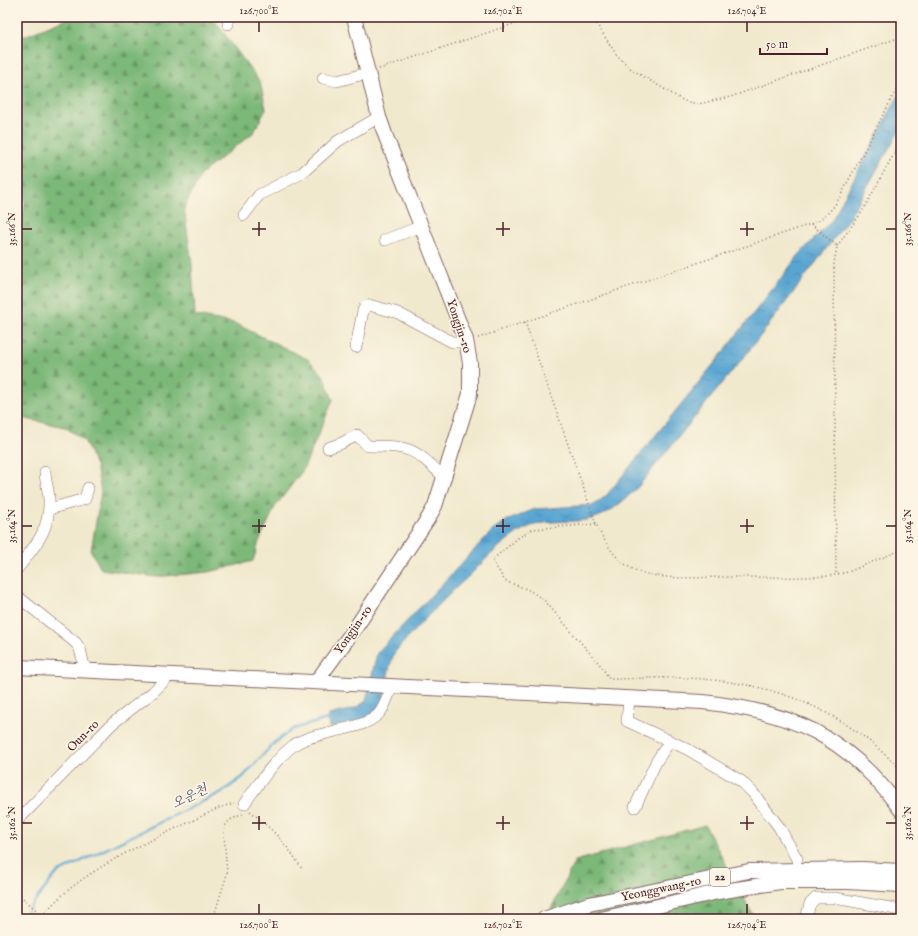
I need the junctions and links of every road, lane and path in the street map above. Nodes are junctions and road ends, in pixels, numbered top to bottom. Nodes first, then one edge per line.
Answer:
1 (354, 17) edge
2 (534, 17) edge
3 (592, 17) edge
4 (901, 37) edge
5 (368, 73) junction
6 (323, 78) dead end
7 (901, 81) edge
8 (379, 117) junction
9 (901, 141) edge
10 (244, 215) dead end
11 (811, 224) junction
12 (422, 226) junction
13 (385, 240) dead end
14 (837, 246) junction
15 (525, 322) junction
16 (467, 342) junction
17 (356, 348) dead end
18 (328, 448) dead end
19 (45, 472) dead end
20 (444, 477) junction
21 (88, 488) dead end
22 (48, 509) junction
23 (596, 524) junction
24 (901, 550) edge
25 (17, 569) edge
26 (836, 575) junction
27 (17, 596) edge
28 (17, 667) edge
29 (85, 670) junction
30 (171, 674) junction
31 (316, 682) junction
32 (392, 686) junction
33 (629, 699) junction
34 (670, 741) junction
35 (901, 770) edge
36 (872, 775) junction
37 (901, 792) edge
38 (635, 807) dead end
39 (243, 809) junction
40 (901, 810) edge
41 (17, 821) edge
42 (797, 859) dead end
43 (302, 869) dead end
44 (901, 871) edge
45 (901, 885) edge
46 (17, 894) edge
47 (901, 910) edge
48 (43, 916) junction
49 (40, 919) edge
50 (213, 919) edge
51 (544, 919) edge
52 (600, 919) edge
53 (806, 919) edge

1 - 5 main road, Yongjin-ro
2 - 5 path
3 - 4 path
5 - 6 street
5 - 8 main road, Yongjin-ro
7 - 11 path
8 - 10 street
8 - 12 main road, Yongjin-ro
9 - 14 path
11 - 14 path
11 - 15 path
12 - 13 street
12 - 16 main road, Yongjin-ro
14 - 26 path
15 - 16 path
15 - 23 path
16 - 17 street
16 - 20 main road, Yongjin-ro
18 - 20 street
19 - 22 street
20 - 31 main road, Yongjin-ro
21 - 22 street
22 - 25 street
23 - 26 path
23 - 35 path
24 - 26 path
27 - 29 street
28 - 29 main road
29 - 30 main road
30 - 31 main road
30 - 41 street, Oun-ro
31 - 32 main road
32 - 33 main road
32 - 39 street
33 - 34 street
33 - 36 main road
34 - 38 street
34 - 42 street
36 - 37 main road
36 - 40 main road
39 - 43 path
39 - 48 path
39 - 50 path
44 - 51 main road, Yeonggwang-ro / 22
45 - 52 main road, Yeonggwang-ro / 22
46 - 48 path
47 - 53 street
48 - 49 path

